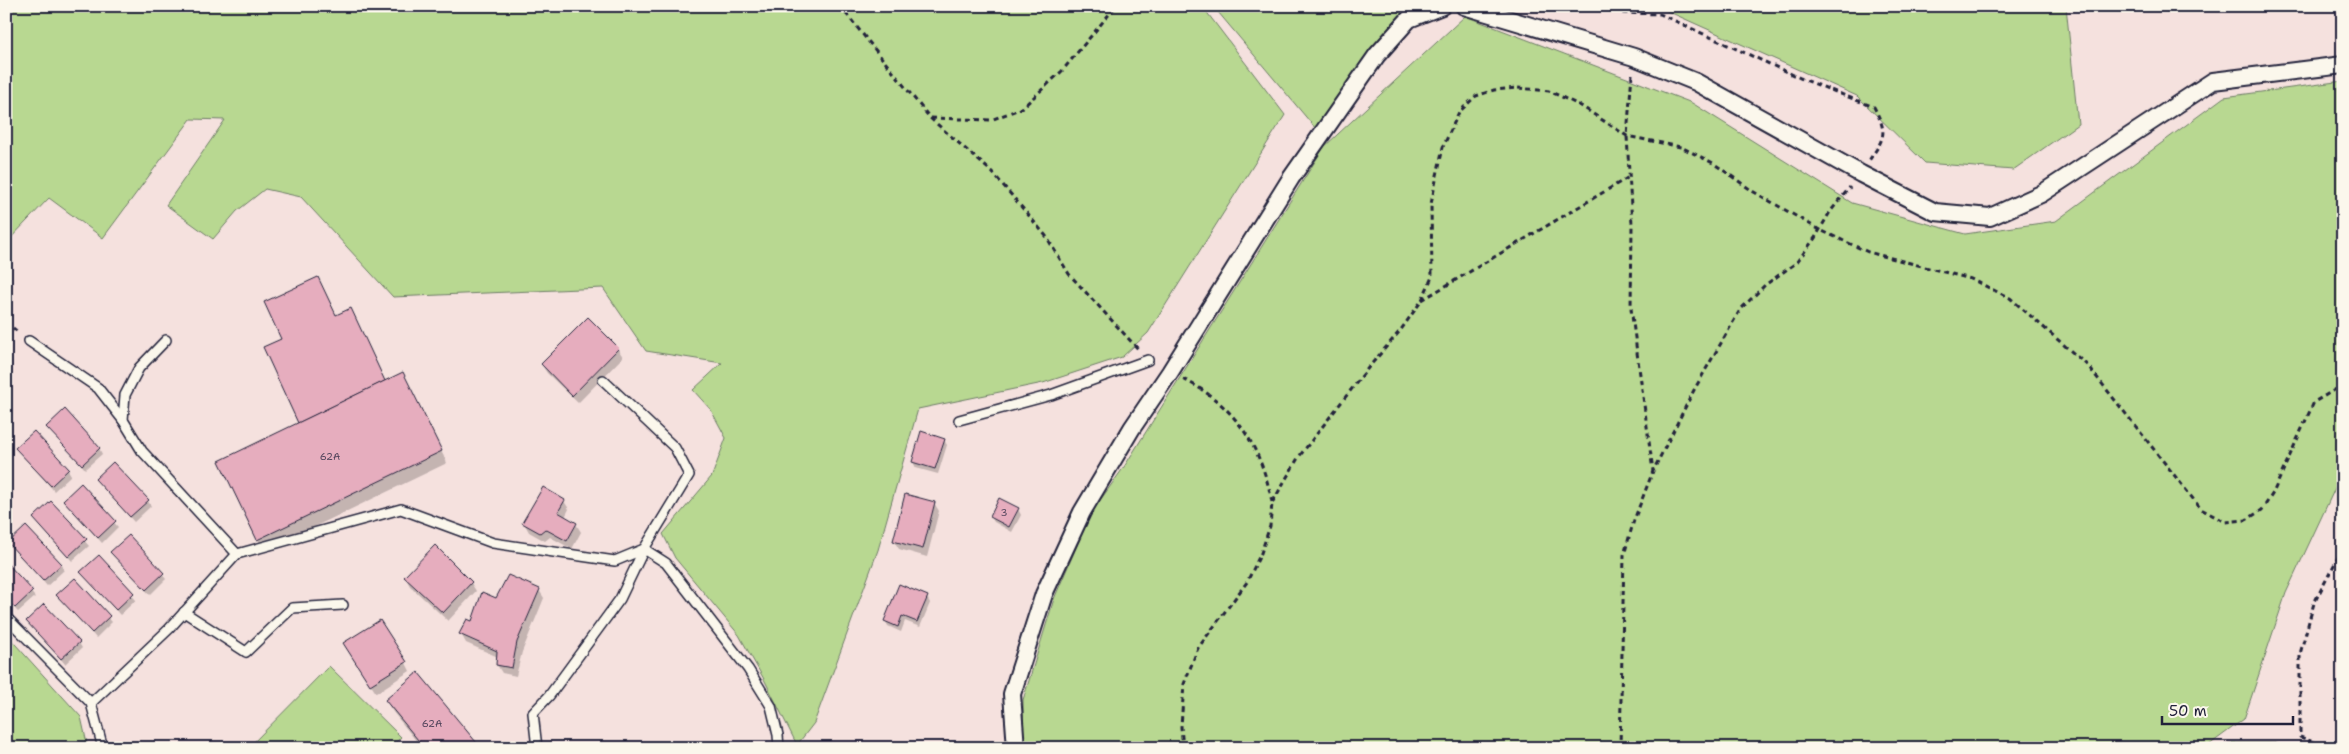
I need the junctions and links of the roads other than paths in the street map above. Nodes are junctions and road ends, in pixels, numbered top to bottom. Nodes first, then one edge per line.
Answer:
1 (1442, 6) edge
2 (1464, 6) edge
3 (2343, 65) edge
4 (166, 340) dead end
5 (29, 341) road end
6 (1148, 360) road end
7 (603, 380) dead end
8 (123, 420) junction
9 (959, 420) dead end
10 (644, 549) junction
11 (236, 554) junction
12 (343, 605) dead end
13 (184, 612) junction
14 (6, 618) edge
15 (91, 702) junction
16 (103, 748) edge
17 (537, 748) edge
18 (779, 748) edge
19 (1016, 748) edge

1 - 19 street
2 - 3 street
4 - 8 lane
5 - 8 lane
6 - 9 lane
7 - 10 lane
8 - 11 lane
10 - 11 lane
10 - 17 lane
10 - 18 lane
11 - 13 lane
12 - 13 lane
13 - 15 lane
14 - 15 lane
15 - 16 lane

